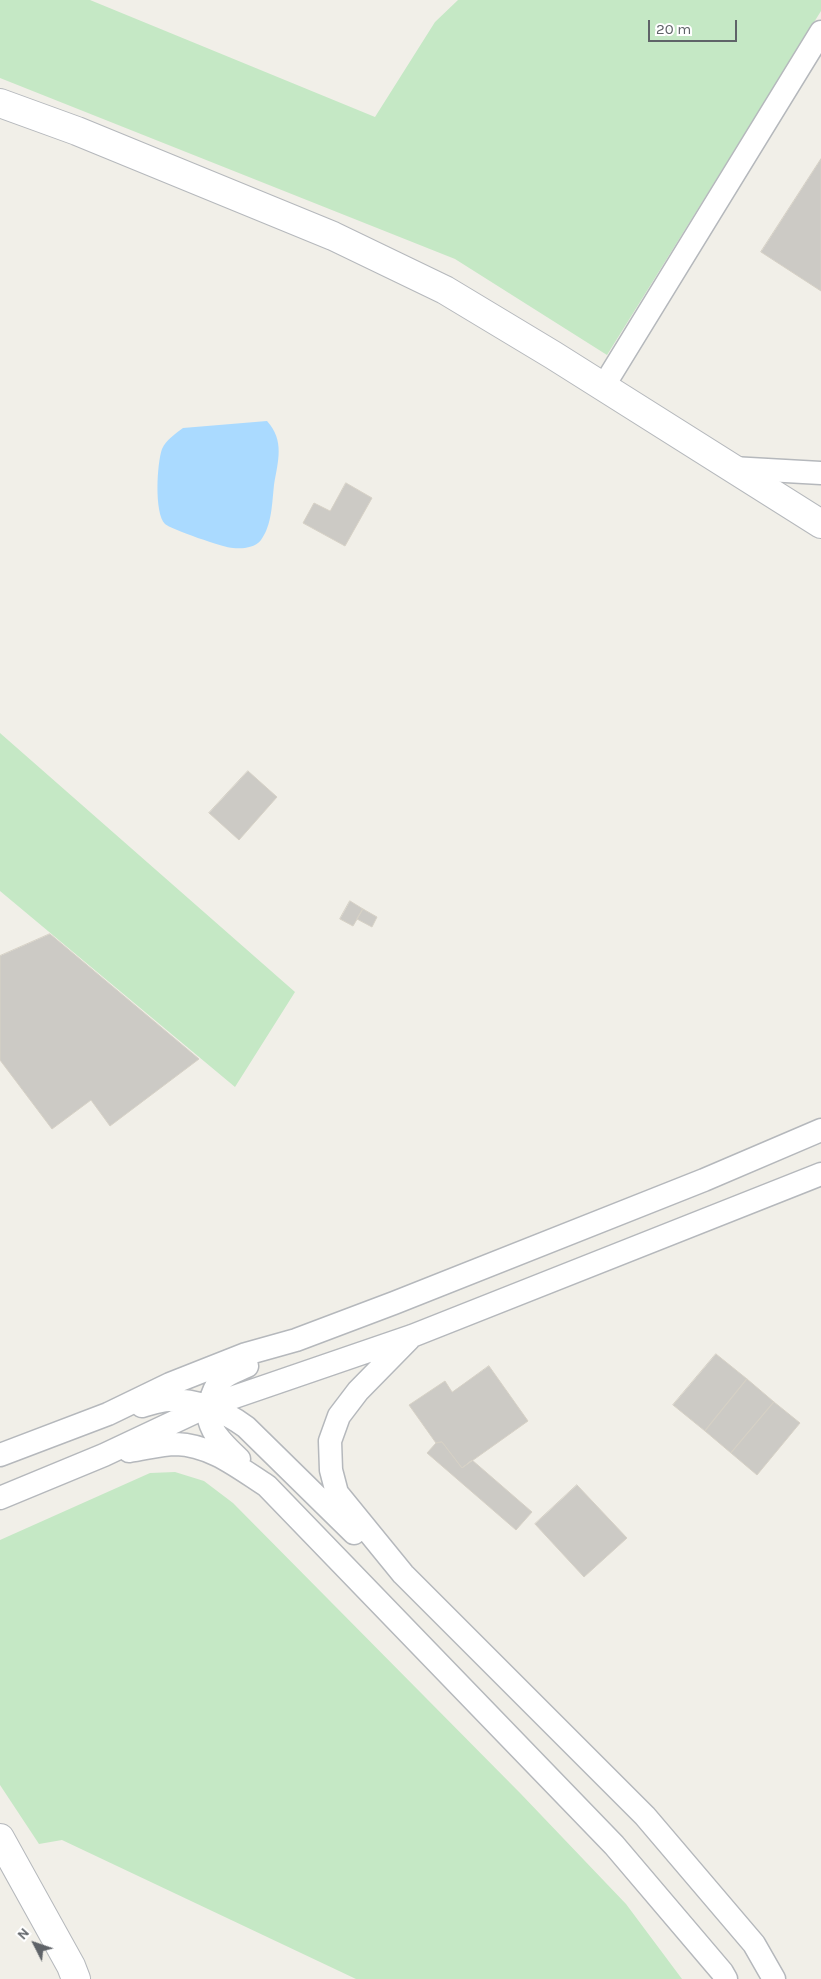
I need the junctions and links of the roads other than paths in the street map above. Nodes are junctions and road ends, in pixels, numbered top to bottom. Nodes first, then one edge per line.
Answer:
1 (821, 32) edge
2 (0, 103) edge
3 (603, 387) junction
4 (732, 468) junction
5 (821, 473) edge
6 (821, 524) edge
7 (821, 1130) edge
8 (821, 1174) edge
9 (412, 1336) junction
10 (296, 1340) junction
11 (208, 1406) junction
12 (108, 1414) junction
13 (0, 1455) edge
14 (104, 1455) junction
15 (267, 1486) junction
16 (0, 1498) edge
17 (403, 1574) junction
18 (0, 1838) edge
19 (76, 1979) edge
20 (726, 1979) edge
21 (774, 1979) edge

1 - 3 street
2 - 3 street
3 - 4 street
4 - 5 street
4 - 6 street
7 - 10 street
8 - 9 street
9 - 11 street
9 - 17 street
10 - 11 street
10 - 12 street
11 - 12 street
11 - 14 street
11 - 15 street
11 - 17 street
12 - 13 street
14 - 15 street
14 - 16 street
15 - 20 street
17 - 21 street
18 - 19 street

